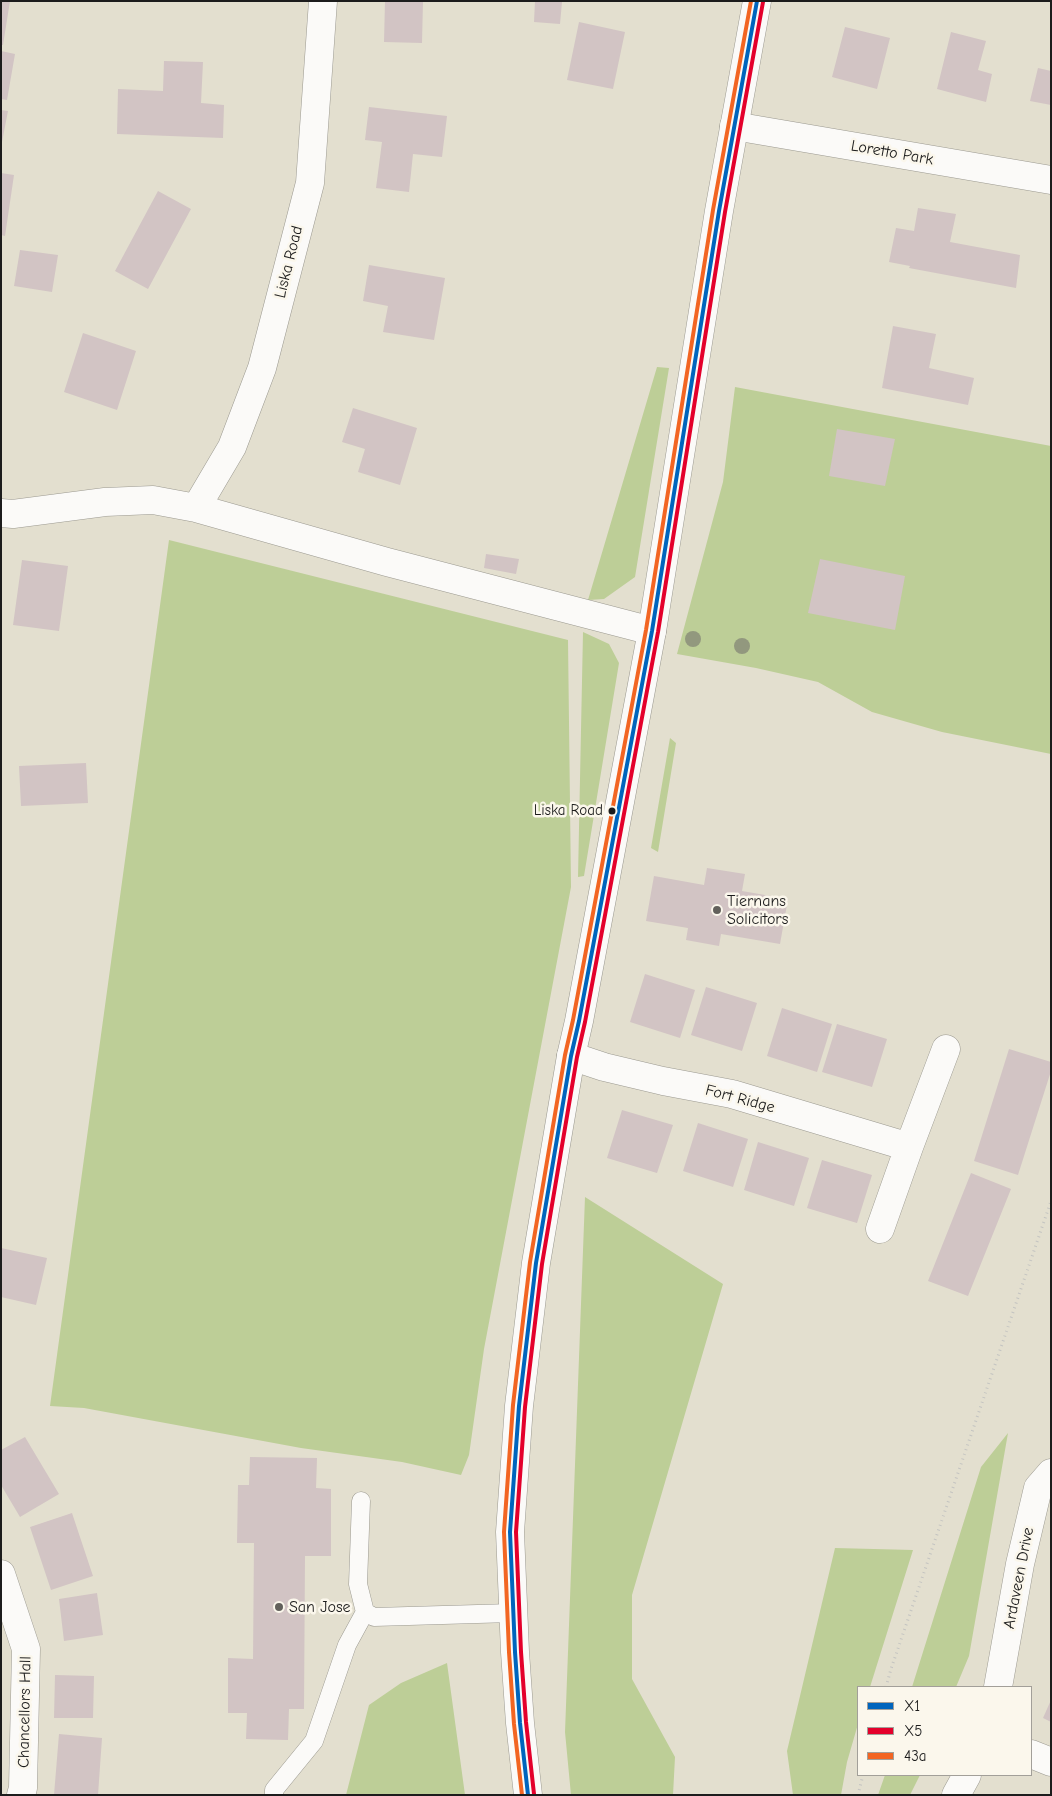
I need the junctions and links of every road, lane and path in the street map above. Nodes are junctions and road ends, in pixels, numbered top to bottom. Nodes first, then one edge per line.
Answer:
1 (323, 1) edge
2 (757, 1) edge
3 (734, 126) junction
4 (1051, 180) edge
5 (196, 508) junction
6 (1, 513) edge
7 (652, 631) junction
8 (946, 1049) dead end
9 (571, 1056) junction
10 (909, 1147) junction
11 (1051, 1201) edge
12 (880, 1229) dead end
13 (1051, 1473) edge
14 (361, 1501) dead end
15 (1, 1574) edge
16 (365, 1612) junction
17 (512, 1613) junction
18 (886, 1686) edge
19 (998, 1686) edge
20 (1032, 1754) edge
21 (1051, 1762) edge
22 (863, 1776) edge
23 (966, 1776) edge
24 (21, 1795) edge
25 (274, 1795) edge
26 (528, 1795) edge
27 (858, 1795) edge
28 (956, 1795) edge

1 - 5 street, Liska Road
2 - 3 street
3 - 4 street, Loretto Park
3 - 7 street
5 - 6 street
5 - 7 street
7 - 9 street
8 - 10 street
9 - 10 street, Fort Ridge
9 - 17 street
10 - 12 street
11 - 18 path
13 - 19 street, Ardaveen Drive
14 - 16 lane
15 - 24 street, Chancellors Hall
16 - 17 lane
16 - 25 lane
17 - 26 street
20 - 21 street
22 - 27 path
23 - 28 street

